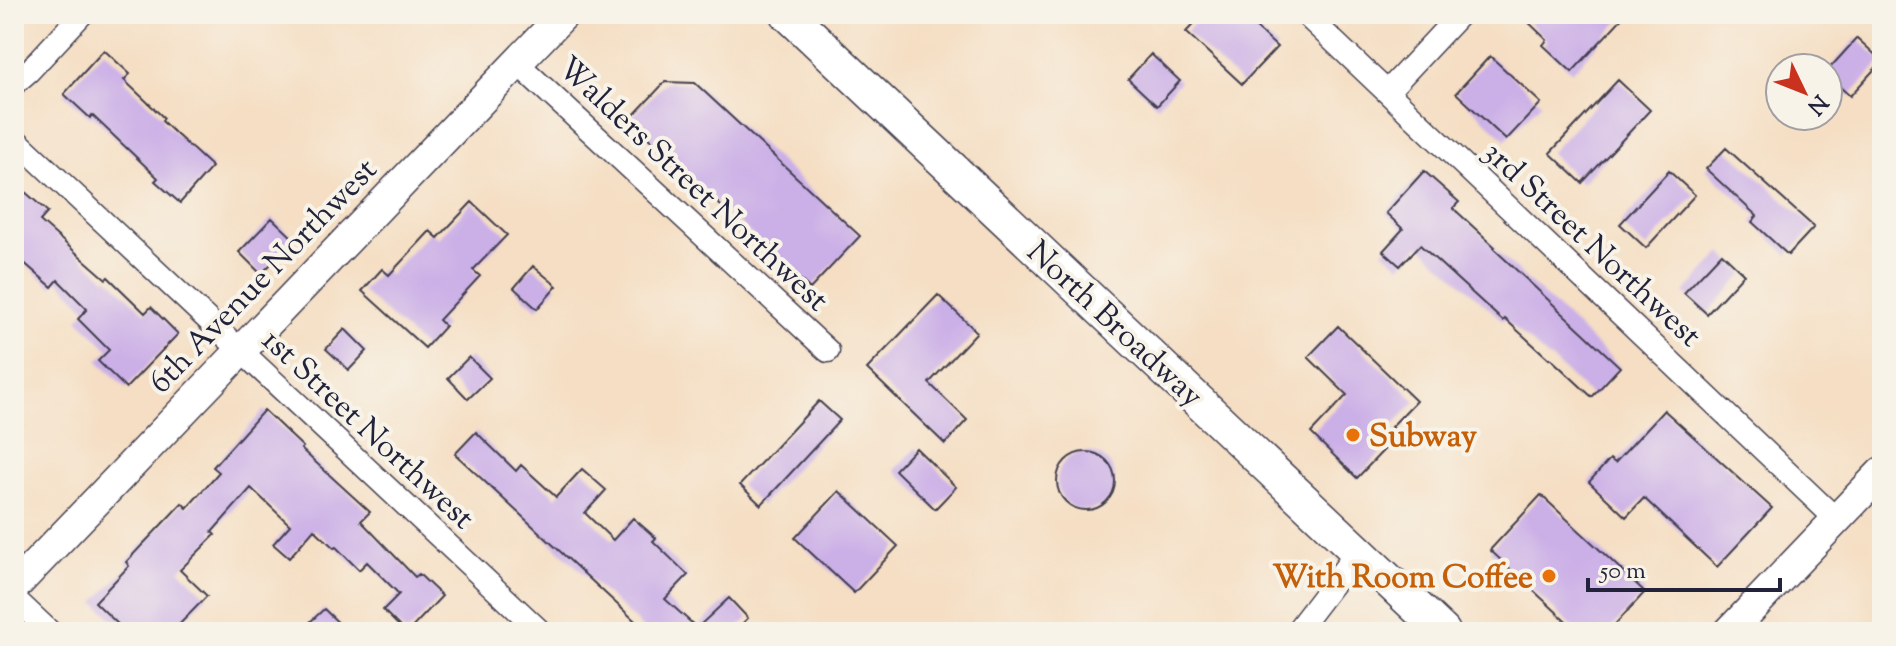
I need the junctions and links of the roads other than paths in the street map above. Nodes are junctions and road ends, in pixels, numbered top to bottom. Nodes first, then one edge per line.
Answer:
1 (82, 14) edge
2 (564, 14) edge
3 (788, 14) edge
4 (1305, 14) edge
5 (1460, 14) edge
6 (517, 63) junction
7 (14, 84) edge
8 (1387, 92) junction
9 (14, 138) edge
10 (239, 350) junction
11 (828, 351) dead end
12 (1882, 472) edge
13 (1836, 519) junction
14 (1358, 551) junction
15 (14, 587) edge
16 (14, 598) edge
17 (50, 632) edge
18 (541, 632) edge
19 (1296, 632) edge
20 (1443, 632) edge
21 (1729, 632) edge

1 - 7 street
2 - 6 street, 6th Avenue Northwest
3 - 14 main road, North Broadway
4 - 8 street, 3rd Street Northwest
5 - 8 street
6 - 10 street, 6th Avenue Northwest
6 - 11 street, Walders Street Northwest
8 - 13 street, 3rd Street Northwest
9 - 10 street, 1st Street Northwest
10 - 15 street, 6th Avenue Northwest
10 - 18 street, 1st Street Northwest
12 - 13 street
13 - 21 street
14 - 19 street
14 - 20 main road, North Broadway
16 - 17 street

